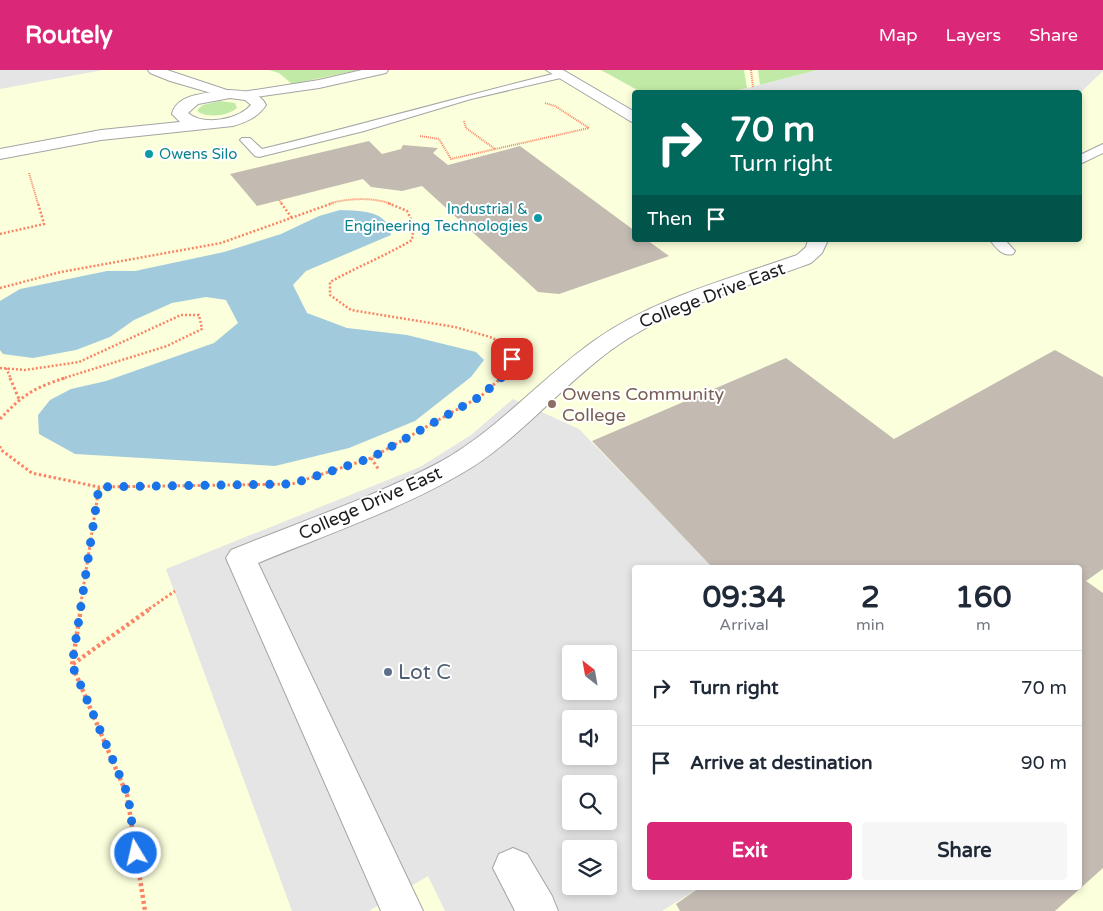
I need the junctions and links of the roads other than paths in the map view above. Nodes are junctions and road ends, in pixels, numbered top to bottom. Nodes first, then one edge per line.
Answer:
1 (155, 70) edge
2 (381, 70) edge
3 (557, 72) edge
4 (175, 78) junction
5 (319, 84) junction
6 (236, 94) junction
7 (183, 107) junction
8 (258, 107) junction
9 (632, 116) edge
10 (201, 124) junction
11 (101, 135) junction
12 (246, 140) dead end
13 (1103, 148) edge
14 (0, 154) edge
15 (1082, 159) edge
16 (817, 242) edge
17 (999, 242) edge
18 (1008, 251) dead end
19 (513, 868) dead end
20 (402, 911) edge
21 (537, 911) edge

1 - 4 street
2 - 5 street
3 - 9 street
3 - 12 lane
4 - 6 street
4 - 7 street
5 - 6 street
5 - 8 street
6 - 7 street
6 - 8 street
7 - 10 street
7 - 11 street
8 - 10 street
10 - 11 street
11 - 14 street
13 - 15 lane
16 - 20 street, College Drive East
17 - 18 lane
19 - 21 street

